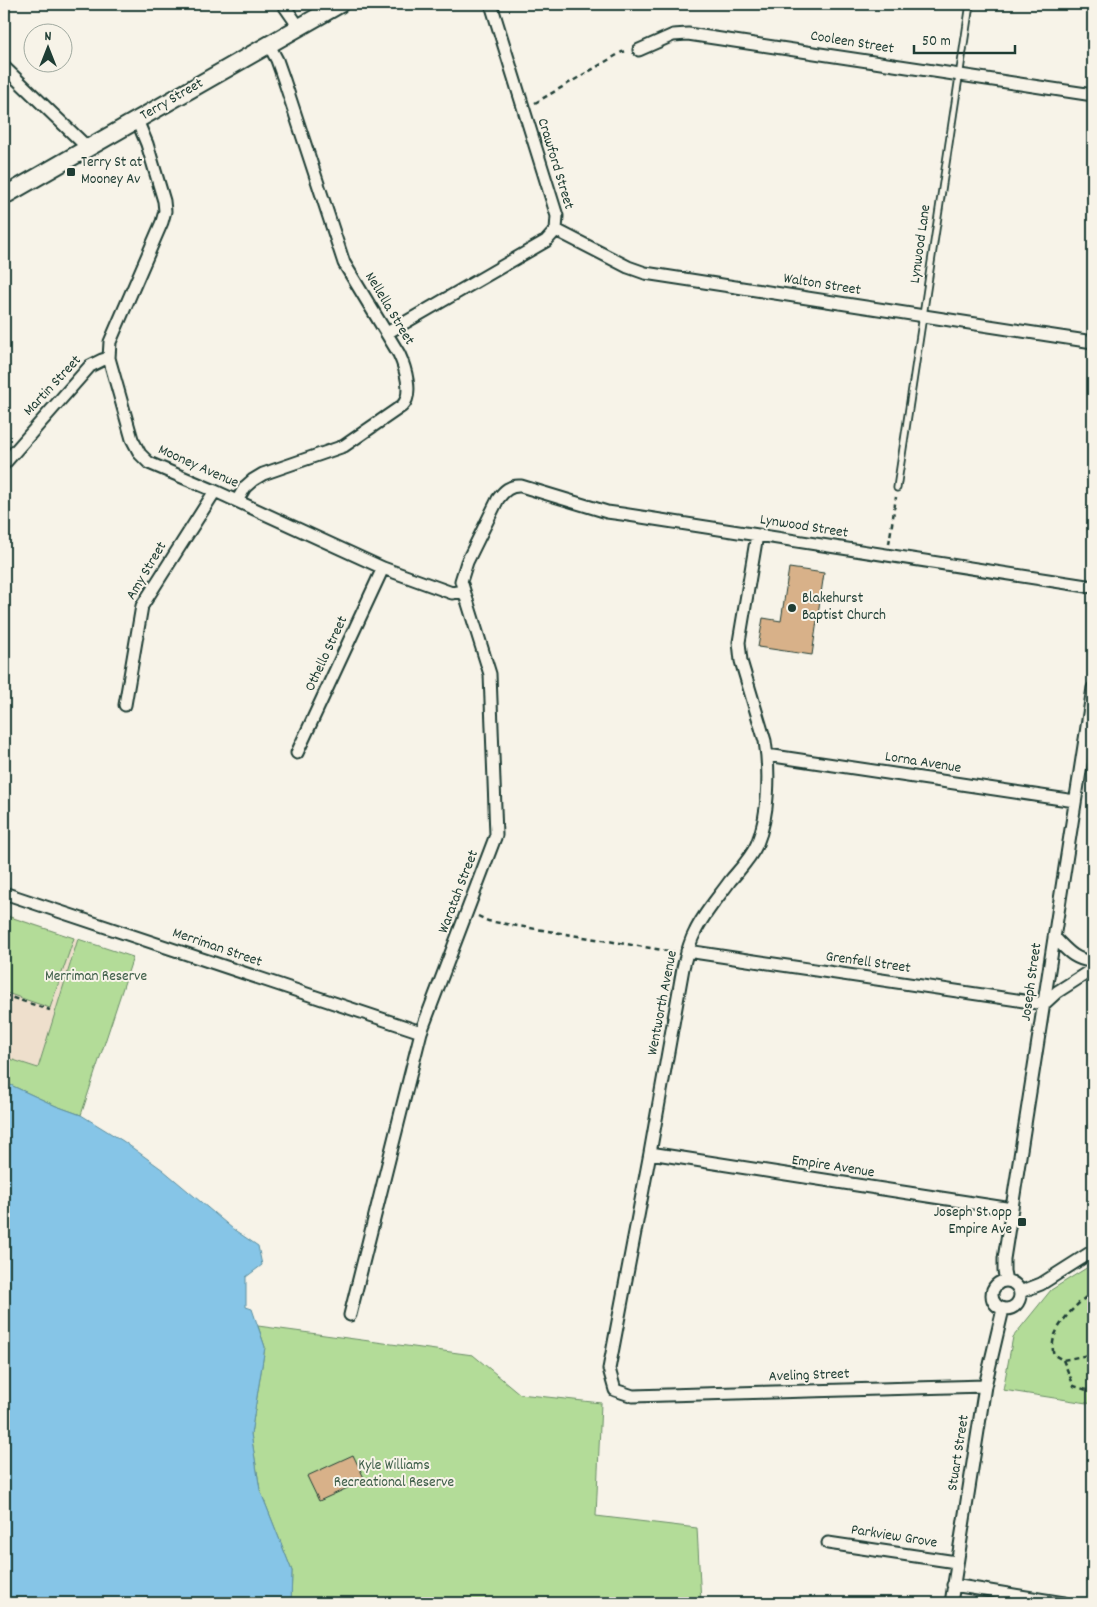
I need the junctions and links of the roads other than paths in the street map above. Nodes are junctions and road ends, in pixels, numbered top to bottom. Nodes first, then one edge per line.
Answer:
1 (283, 4) edge
2 (340, 4) edge
3 (491, 4) edge
4 (970, 4) edge
5 (299, 27) junction
6 (269, 46) junction
7 (639, 50) dead end
8 (4, 67) edge
9 (958, 74) junction
10 (1093, 95) edge
11 (137, 120) junction
12 (88, 148) junction
13 (4, 196) edge
14 (556, 230) junction
15 (924, 316) junction
16 (387, 333) junction
17 (1093, 342) edge
18 (109, 358) junction
19 (4, 464) edge
20 (513, 486) joint
21 (897, 488) road end
22 (214, 491) junction
23 (237, 502) junction
24 (757, 535) junction
25 (383, 568) junction
26 (1093, 587) edge
27 (463, 591) junction
28 (1093, 688) edge
29 (125, 705) dead end
30 (297, 753) dead end
31 (767, 754) junction
32 (1075, 801) junction
33 (4, 892) edge
34 (1054, 937) junction
35 (687, 951) junction
36 (1093, 962) edge
37 (1093, 969) edge
38 (1044, 1004) junction
39 (421, 1032) junction
40 (650, 1153) junction
41 (1012, 1209) junction
42 (1093, 1251) edge
43 (1006, 1281) junction
44 (1020, 1292) junction
45 (1003, 1309) junction
46 (350, 1315) dead end
47 (985, 1386) junction
48 (633, 1396) joint
49 (828, 1543) dead end
50 (956, 1562) junction
51 (953, 1585) junction
52 (950, 1603) edge
53 (1064, 1603) edge

1 - 5 street
2 - 5 street, Terry Street
3 - 14 street, Crawford Street
4 - 9 lane, Lynwood Lane
5 - 6 street, Terry Street
6 - 11 street, Terry Street
6 - 16 street, Nellella Street
7 - 9 street, Cooleen Street
8 - 12 street
9 - 10 street, Cooleen Street
9 - 15 lane, Lynwood Lane
11 - 12 street, Terry Street
11 - 18 street, Mooney Avenue
12 - 13 street, Terry Street
14 - 15 street, Walton Street
14 - 16 street, Crawford Street
15 - 17 street, Walton Street
15 - 21 lane, Lynwood Lane
16 - 23 street, Nellella Street
18 - 19 street, Martin Street
18 - 22 street, Mooney Avenue
20 - 24 street, Lynwood Street
20 - 27 street, Waratah Street
22 - 23 street, Mooney Avenue
22 - 29 street, Amy Street
23 - 25 street, Mooney Avenue
24 - 26 street, Lynwood Street
24 - 31 street, Wentworth Avenue
25 - 27 street, Mooney Avenue
25 - 30 street, Othello Street
27 - 39 street, Waratah Street
28 - 32 street, Joseph Street
31 - 32 street, Lorna Avenue
31 - 35 street, Wentworth Avenue
32 - 34 street, Joseph Street
33 - 39 street, Merriman Street
34 - 36 street
34 - 38 street, Joseph Street
35 - 38 street, Grenfell Street
35 - 40 street, Wentworth Avenue
37 - 38 street
38 - 41 street, Joseph Street
39 - 46 street, Waratah Street
40 - 41 street, Empire Avenue
40 - 48 street, Wentworth Avenue
41 - 43 street, Joseph Street
42 - 44 street
43 - 44 street
43 - 45 street
44 - 45 street
45 - 47 street, Stuart Street
47 - 48 street, Aveling Street
47 - 50 street, Stuart Street
49 - 50 street, Parkview Grove
50 - 51 street, Stuart Street
51 - 52 street, Stuart Street
51 - 53 street

